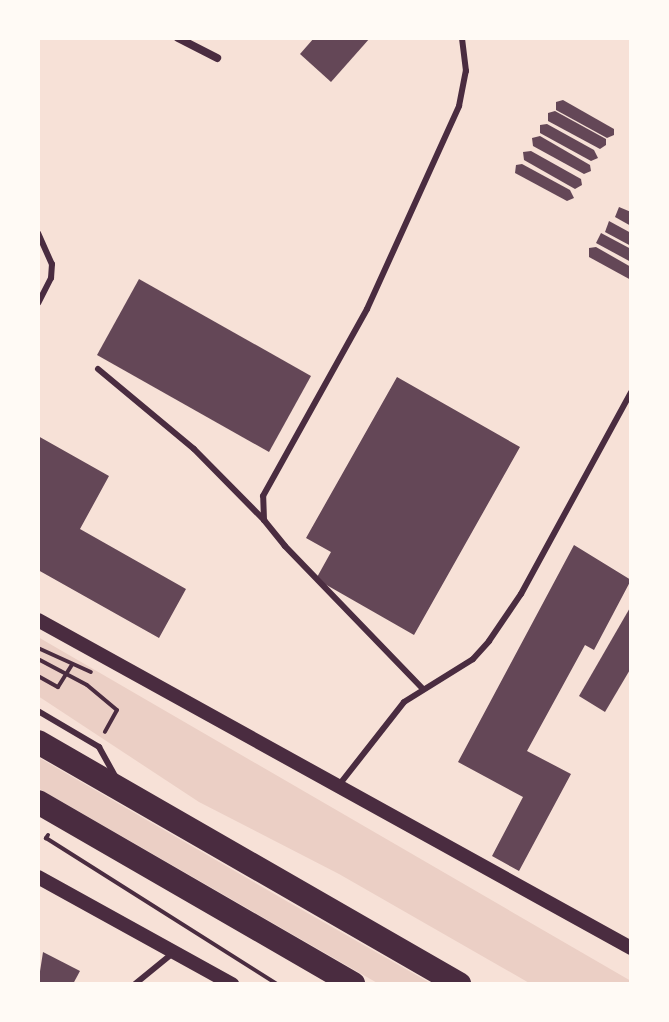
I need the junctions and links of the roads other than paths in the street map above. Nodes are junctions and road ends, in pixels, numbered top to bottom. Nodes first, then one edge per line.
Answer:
1 (462, 38) edge
2 (183, 39) edge
3 (217, 58) dead end
4 (38, 233) edge
5 (38, 303) edge
6 (98, 369) dead end
7 (631, 392) edge
8 (264, 520) junction
9 (38, 620) edge
10 (423, 689) junction
11 (38, 711) edge
12 (38, 742) edge
13 (337, 787) junction
14 (124, 791) junction
15 (38, 802) edge
16 (38, 877) edge
17 (631, 948) edge
18 (175, 951) junction
19 (307, 958) junction
20 (135, 984) edge
21 (232, 984) edge
22 (336, 984) edge
23 (353, 984) edge
24 (459, 984) edge

1 - 8 lane
2 - 3 street
4 - 5 lane
6 - 8 lane
7 - 10 lane
8 - 10 lane
9 - 13 street
10 - 13 lane
11 - 14 lane
12 - 14 highway
13 - 17 street
14 - 24 highway
15 - 19 highway
16 - 18 street
18 - 20 lane
18 - 21 street
19 - 22 lane
19 - 23 highway

